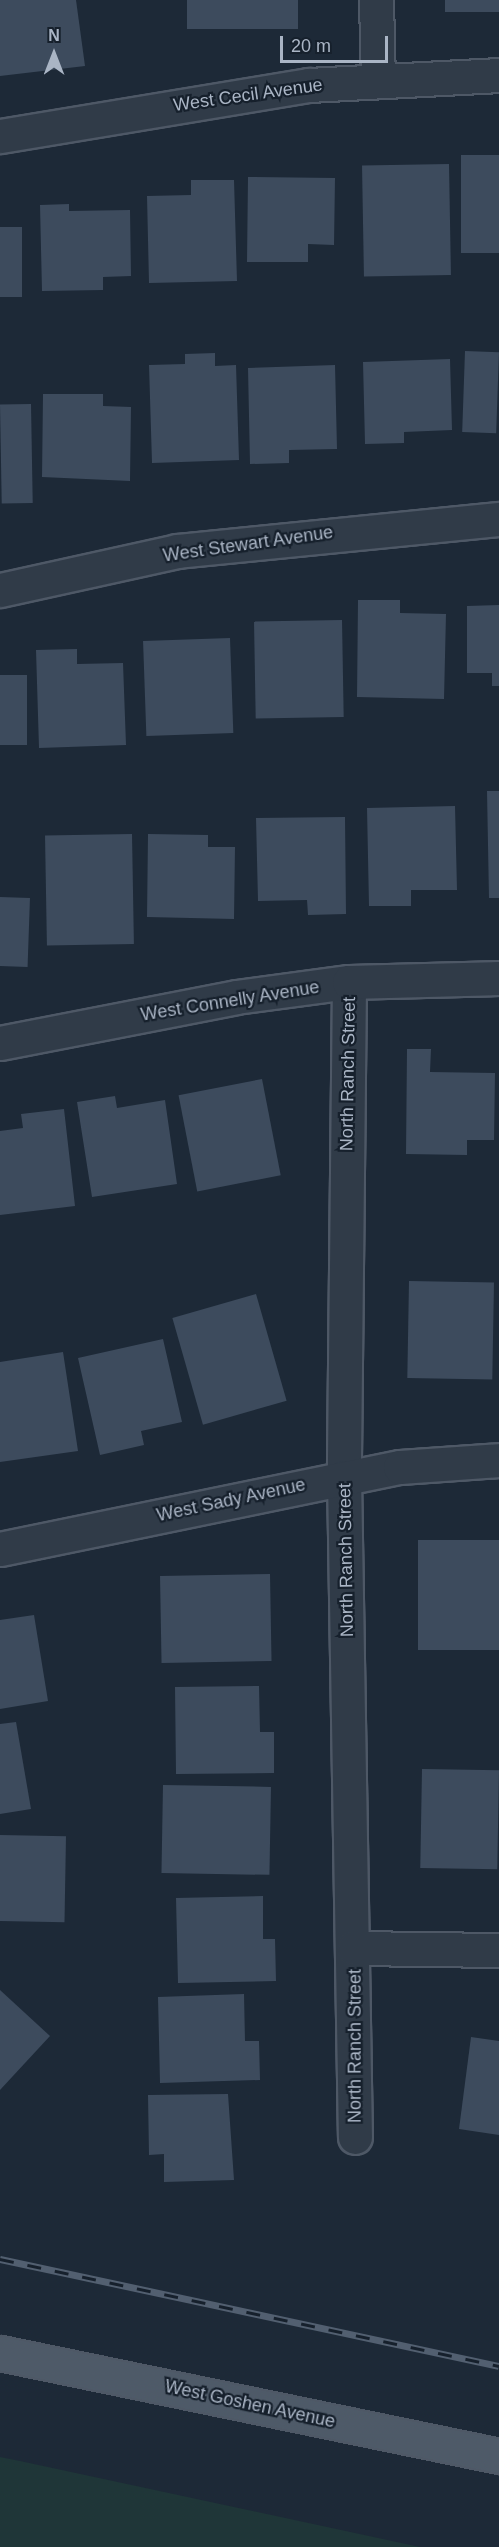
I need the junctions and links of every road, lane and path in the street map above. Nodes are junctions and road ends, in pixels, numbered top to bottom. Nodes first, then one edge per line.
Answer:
1 (376, 0) edge
2 (499, 75) edge
3 (378, 81) junction
4 (0, 136) edge
5 (499, 519) edge
6 (0, 590) edge
7 (499, 978) edge
8 (349, 982) junction
9 (0, 1043) edge
10 (499, 1460) edge
11 (344, 1477) junction
12 (0, 1549) edge
13 (354, 1948) junction
14 (499, 1950) edge
15 (355, 2137) dead end
16 (0, 2353) edge
17 (499, 2456) edge

1 - 3 street
2 - 3 street, West Cecil Avenue
3 - 4 street, West Cecil Avenue
5 - 6 street, West Stewart Avenue
7 - 8 street, West Connelly Avenue
8 - 9 street, West Connelly Avenue
8 - 11 street, North Ranch Street
10 - 11 street, West Sady Avenue
11 - 12 street, West Sady Avenue
11 - 13 street, North Ranch Street
13 - 14 street
13 - 15 street, North Ranch Street
16 - 17 main road, West Goshen Avenue

